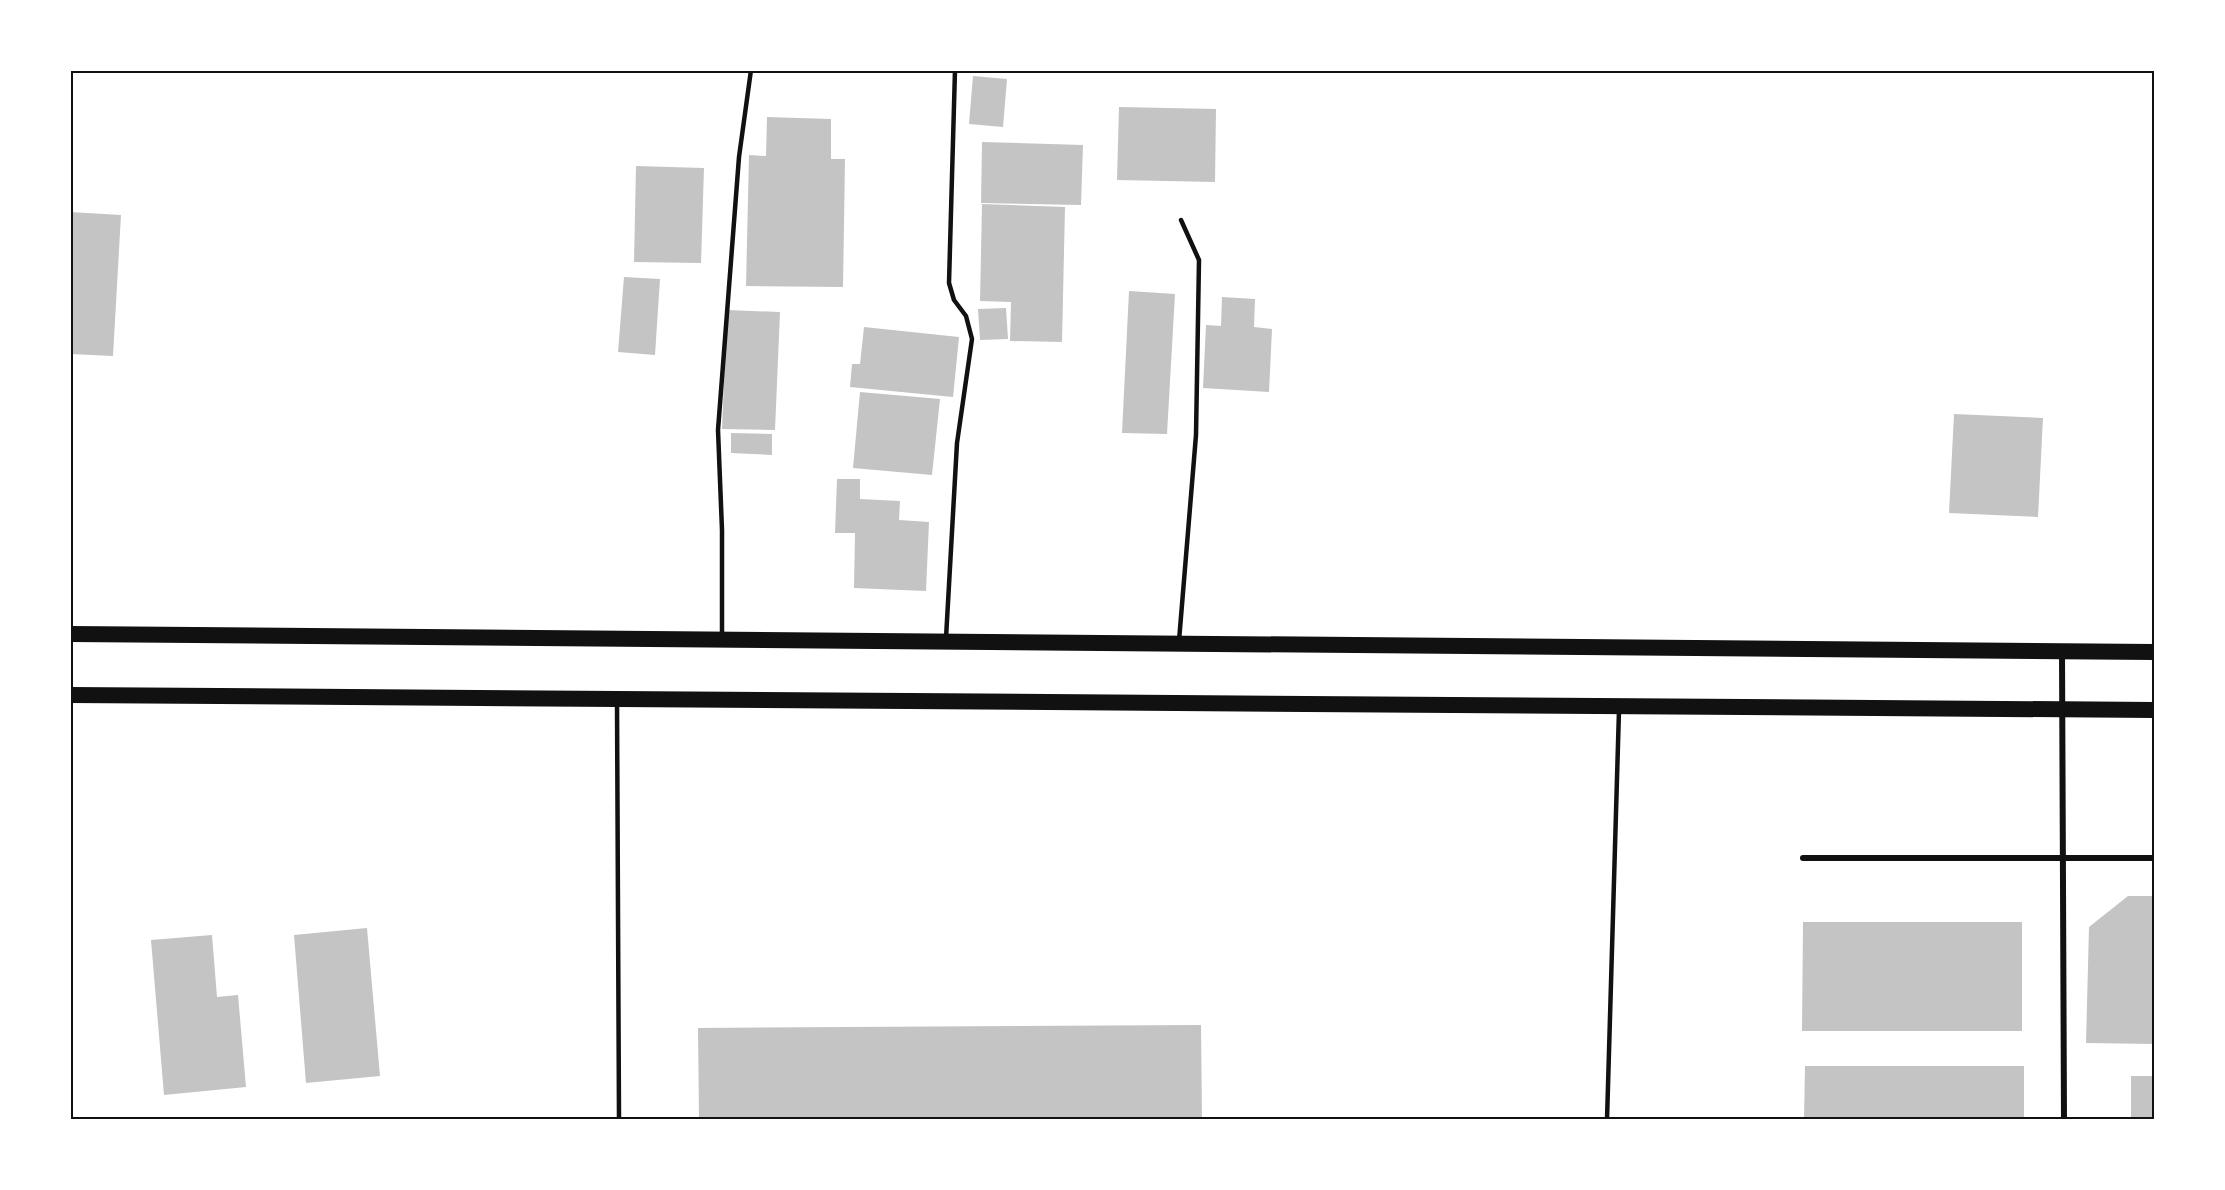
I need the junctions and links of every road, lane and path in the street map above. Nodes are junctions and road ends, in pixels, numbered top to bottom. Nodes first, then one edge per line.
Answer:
1 (751, 70) edge
2 (955, 70) edge
3 (1181, 220) dead end
4 (70, 634) edge
5 (722, 641) junction
6 (945, 643) junction
7 (1178, 644) junction
8 (2062, 651) junction
9 (2154, 652) edge
10 (70, 695) edge
11 (617, 699) junction
12 (1619, 707) junction
13 (2154, 710) edge
14 (2063, 711) junction
15 (1803, 858) dead end
16 (2063, 858) junction
17 (2154, 858) edge
18 (619, 1119) edge
19 (1607, 1119) edge
20 (2064, 1119) edge

1 - 5 lane
2 - 6 lane
3 - 7 lane
4 - 5 highway
5 - 6 highway
6 - 7 highway
7 - 8 highway
8 - 9 highway
8 - 14 street
10 - 11 highway
11 - 12 highway
11 - 18 lane
12 - 14 highway
12 - 19 lane
13 - 14 highway
14 - 16 street
15 - 16 street
16 - 17 street
16 - 20 street

